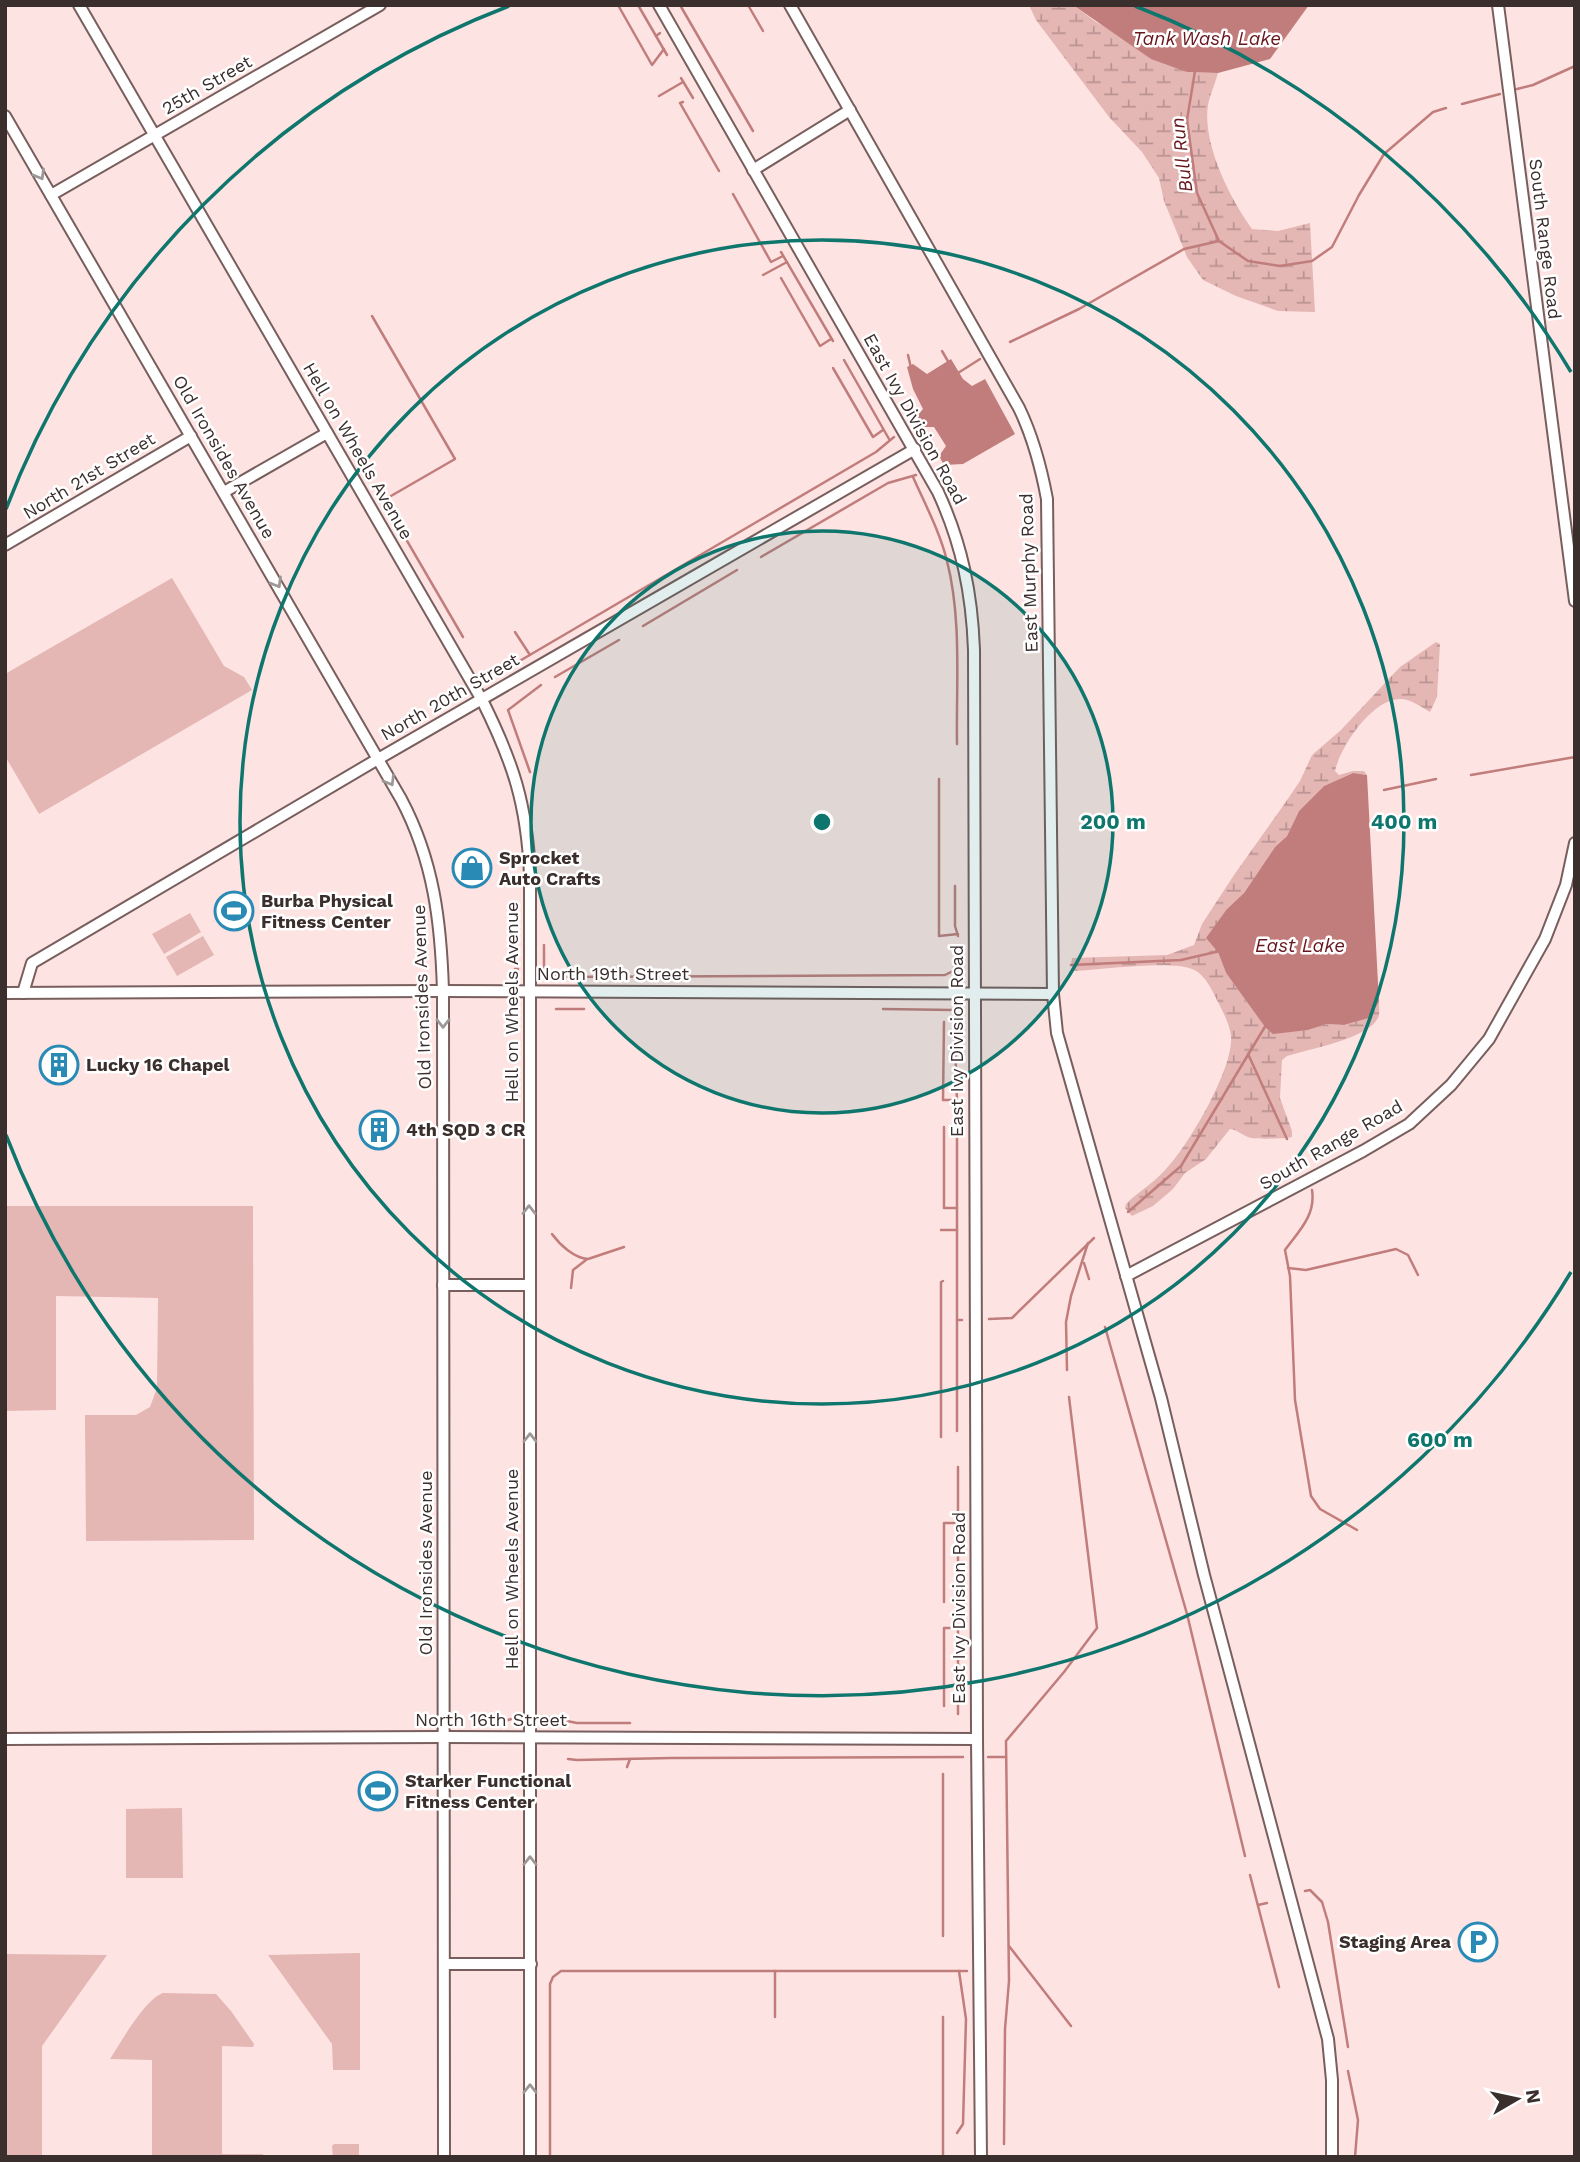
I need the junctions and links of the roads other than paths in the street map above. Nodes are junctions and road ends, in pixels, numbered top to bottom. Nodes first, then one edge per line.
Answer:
1 (79, 5) edge
2 (380, 5) edge
3 (659, 5) edge
4 (790, 5) edge
5 (1498, 5) edge
6 (850, 110) junction
7 (5, 116) edge
8 (155, 135) junction
9 (753, 170) junction
10 (51, 195) junction
11 (327, 433) junction
12 (191, 436) junction
13 (915, 449) junction
14 (224, 492) junction
15 (5, 545) edge
16 (1575, 601) edge
17 (482, 700) junction
18 (378, 759) junction
19 (1575, 844) edge
20 (443, 991) junction
21 (529, 991) junction
22 (5, 993) edge
23 (23, 993) junction
24 (974, 993) junction
25 (1053, 994) junction
26 (1126, 1276) junction
27 (443, 1284) junction
28 (530, 1285) junction
29 (444, 1737) junction
30 (530, 1737) junction
31 (5, 1739) edge
32 (977, 1739) junction
33 (445, 1964) junction
34 (530, 1964) junction
35 (444, 2157) edge
36 (530, 2157) edge
37 (981, 2157) edge
38 (1332, 2157) edge

1 - 8 street, Hell on Wheels Avenue
2 - 8 street, 25th Street
3 - 9 street, East Ivy Division Road
4 - 6 street, East Murphy Road
5 - 16 street, South Range Road
6 - 9 street
6 - 25 street, East Murphy Road
7 -> 10 street, Old Ironsides Avenue
8 - 10 street, 25th Street
8 - 11 street, Hell on Wheels Avenue
9 - 13 street, East Ivy Division Road
10 - 12 street, Old Ironsides Avenue
11 - 14 street
11 - 17 street, Hell on Wheels Avenue
12 - 14 street, Old Ironsides Avenue
12 - 15 street, North 21st Street
13 - 17 street, North 20th Street
13 - 24 street, East Ivy Division Road
14 -> 18 street, Old Ironsides Avenue
17 - 18 street, North 20th Street
17 - 21 street, Hell on Wheels Avenue
18 -> 20 street, Old Ironsides Avenue
18 - 23 street, North 20th Street
19 - 26 street, South Range Road
20 - 21 street, North 19th Street
20 - 23 street, North 19th Street
20 -> 27 street, Old Ironsides Avenue
21 - 24 street, North 19th Street
28 -> 21 street, Hell on Wheels Avenue
22 - 23 street, North 19th Street
24 - 25 street, North 19th Street
24 - 32 street, East Ivy Division Road
25 - 26 street, East Murphy Road
26 - 38 street, East Murphy Road
27 - 28 street
27 - 29 street, Old Ironsides Avenue
30 -> 28 street, Hell on Wheels Avenue
29 - 30 street, North 16th Street
29 - 31 street, North 16th Street
29 - 33 street, Old Ironsides Avenue
30 - 32 street, North 16th Street
34 -> 30 street, Hell on Wheels Avenue
32 - 37 street, East Ivy Division Road
33 - 34 street
33 - 35 street, Old Ironsides Avenue
36 -> 34 street, Hell on Wheels Avenue

